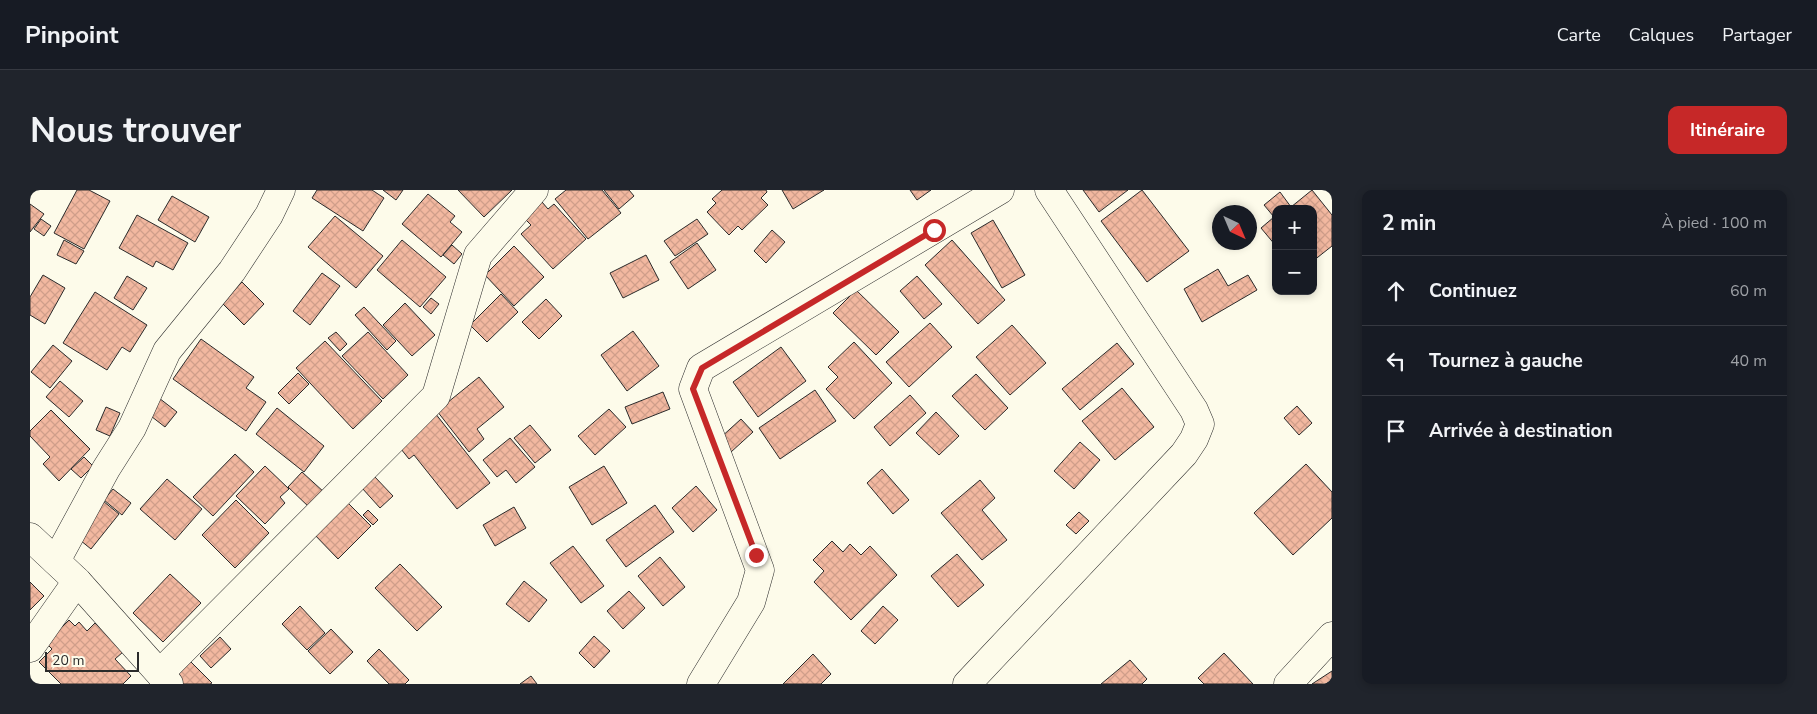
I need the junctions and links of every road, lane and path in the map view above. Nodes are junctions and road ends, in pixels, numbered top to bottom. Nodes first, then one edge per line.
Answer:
1 (282, 190) edge
2 (534, 190) edge
3 (1000, 190) edge
4 (1049, 190) edge
5 (30, 537) edge
6 (56, 561) junction
7 (77, 581) junction
8 (1332, 636) edge
9 (30, 648) edge
10 (164, 678) edge
11 (701, 684) edge
12 (967, 684) edge
13 (1288, 684) edge

1 - 6 street
2 - 10 street
3 - 11 street
4 - 12 street
5 - 6 street
6 - 7 street
7 - 9 street
7 - 10 street
8 - 13 street

